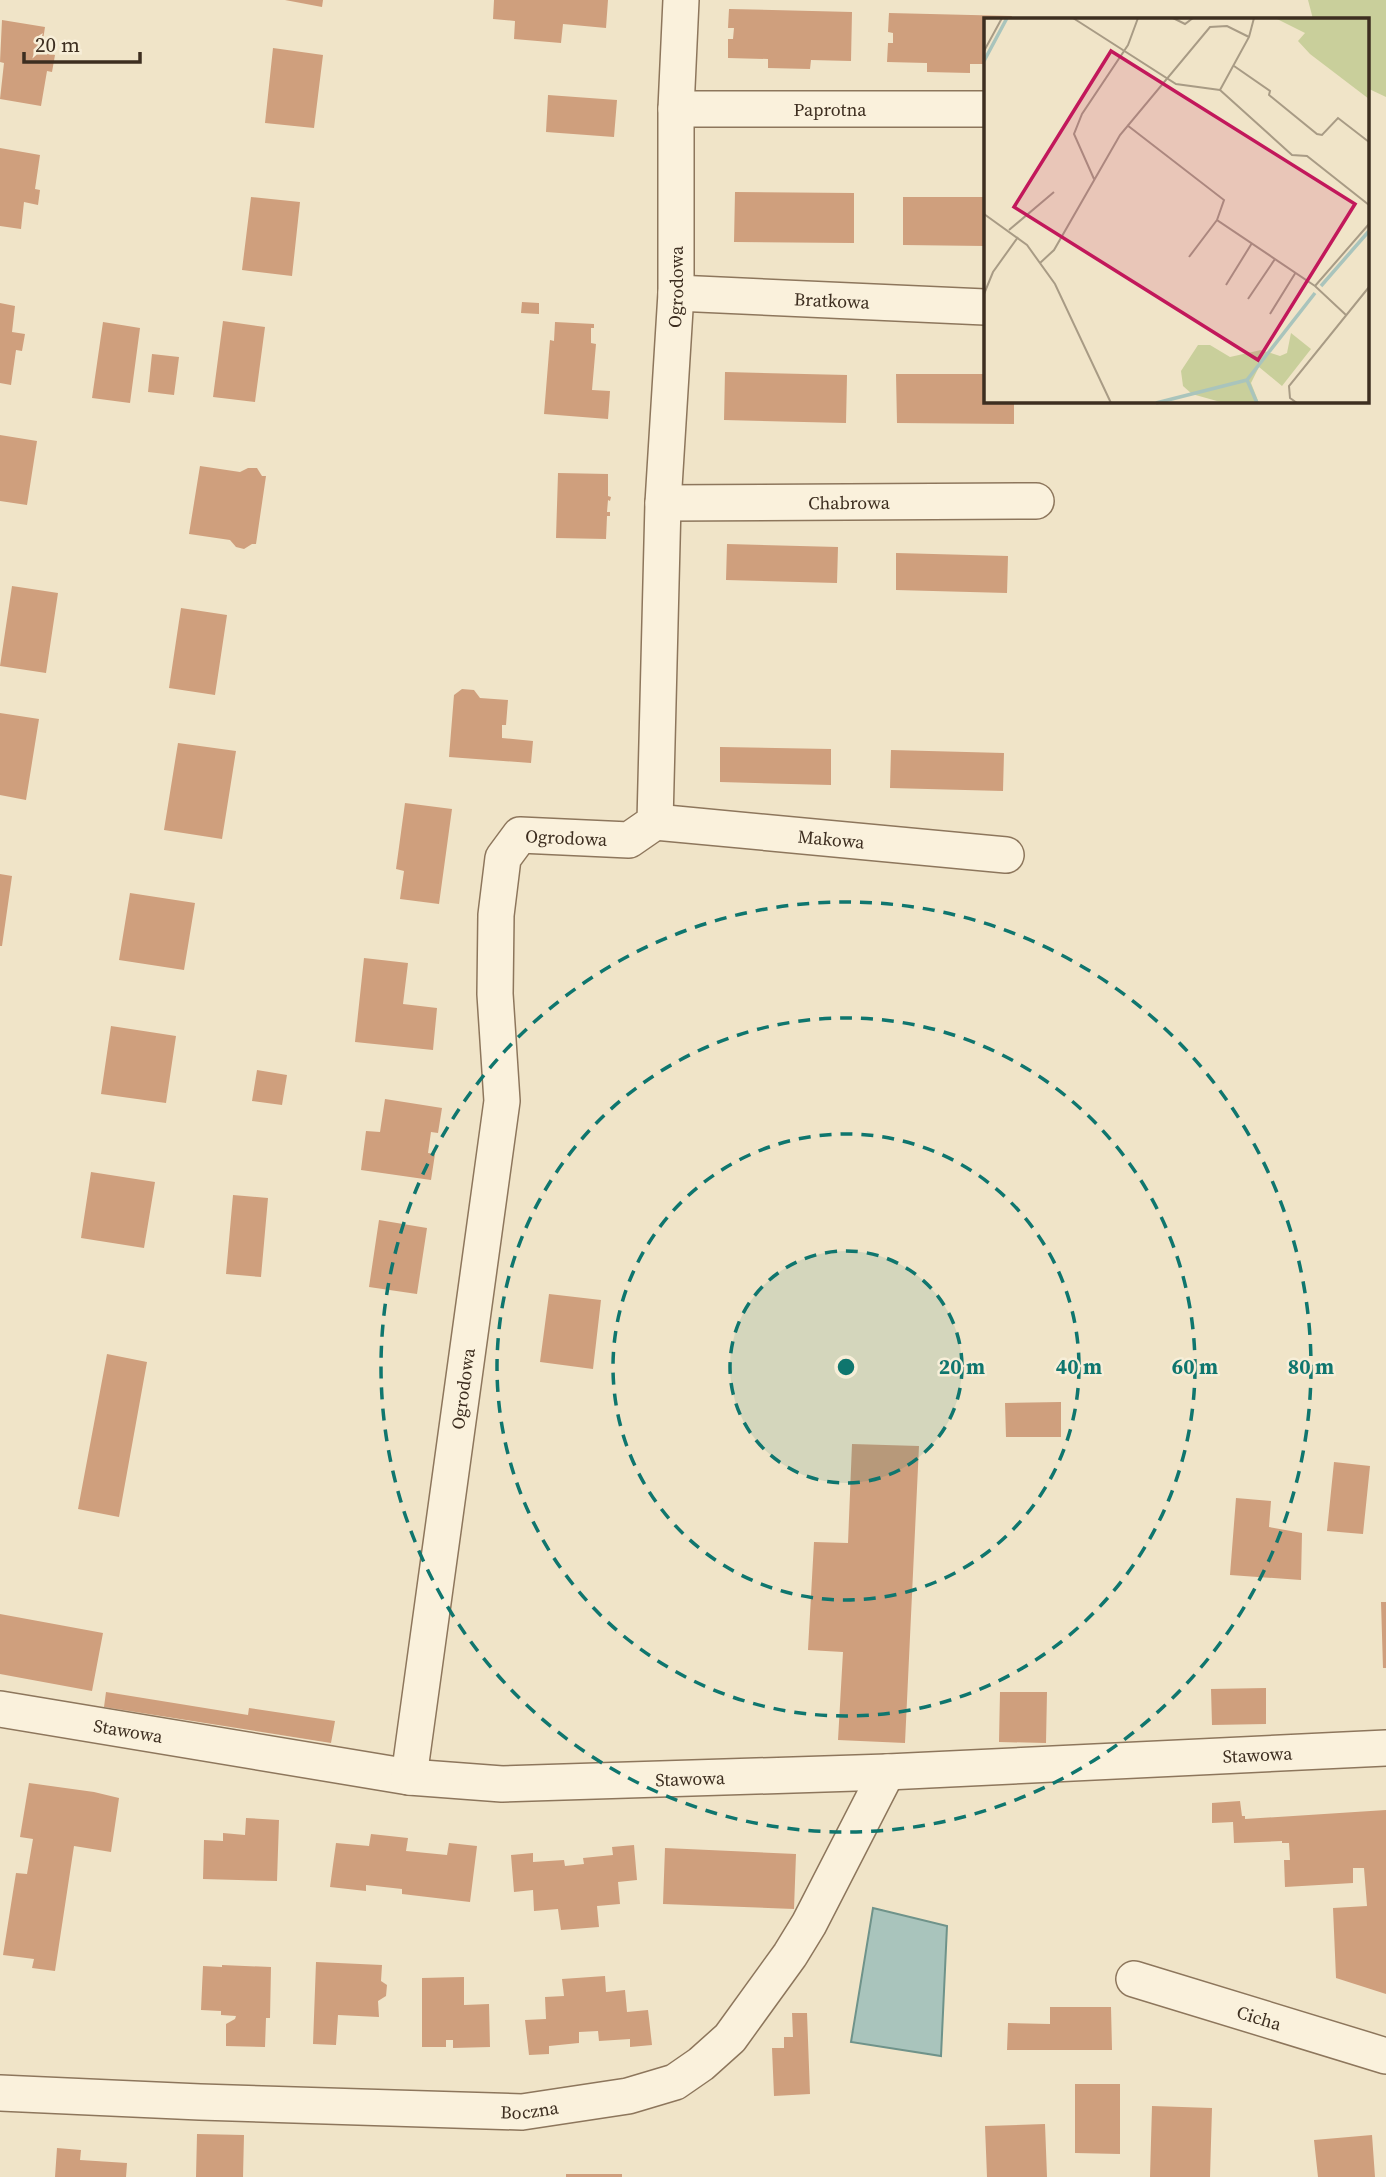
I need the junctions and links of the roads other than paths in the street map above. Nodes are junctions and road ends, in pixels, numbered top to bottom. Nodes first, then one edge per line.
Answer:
1 (681, 0) edge
2 (676, 108) junction
3 (984, 109) edge
4 (676, 293) junction
5 (984, 307) edge
6 (1035, 502) dead end
7 (663, 503) junction
8 (655, 822) junction
9 (1006, 855) dead end
10 (0, 1709) edge
11 (1386, 1748) edge
12 (887, 1772) junction
13 (409, 1777) junction
14 (1134, 1979) dead end
15 (1386, 2056) edge
16 (0, 2093) edge

1 - 2 street, Ogrodowa
2 - 3 street, Paprotna
2 - 4 street, Ogrodowa
4 - 5 street, Bratkowa
4 - 7 street, Ogrodowa
6 - 7 street, Chabrowa
7 - 8 street, Ogrodowa
8 - 9 street, Makowa
8 - 13 street, Ogrodowa
10 - 13 street, Stawowa
11 - 12 street, Stawowa
12 - 13 street, Stawowa
12 - 16 street, Boczna
14 - 15 street, Cicha

